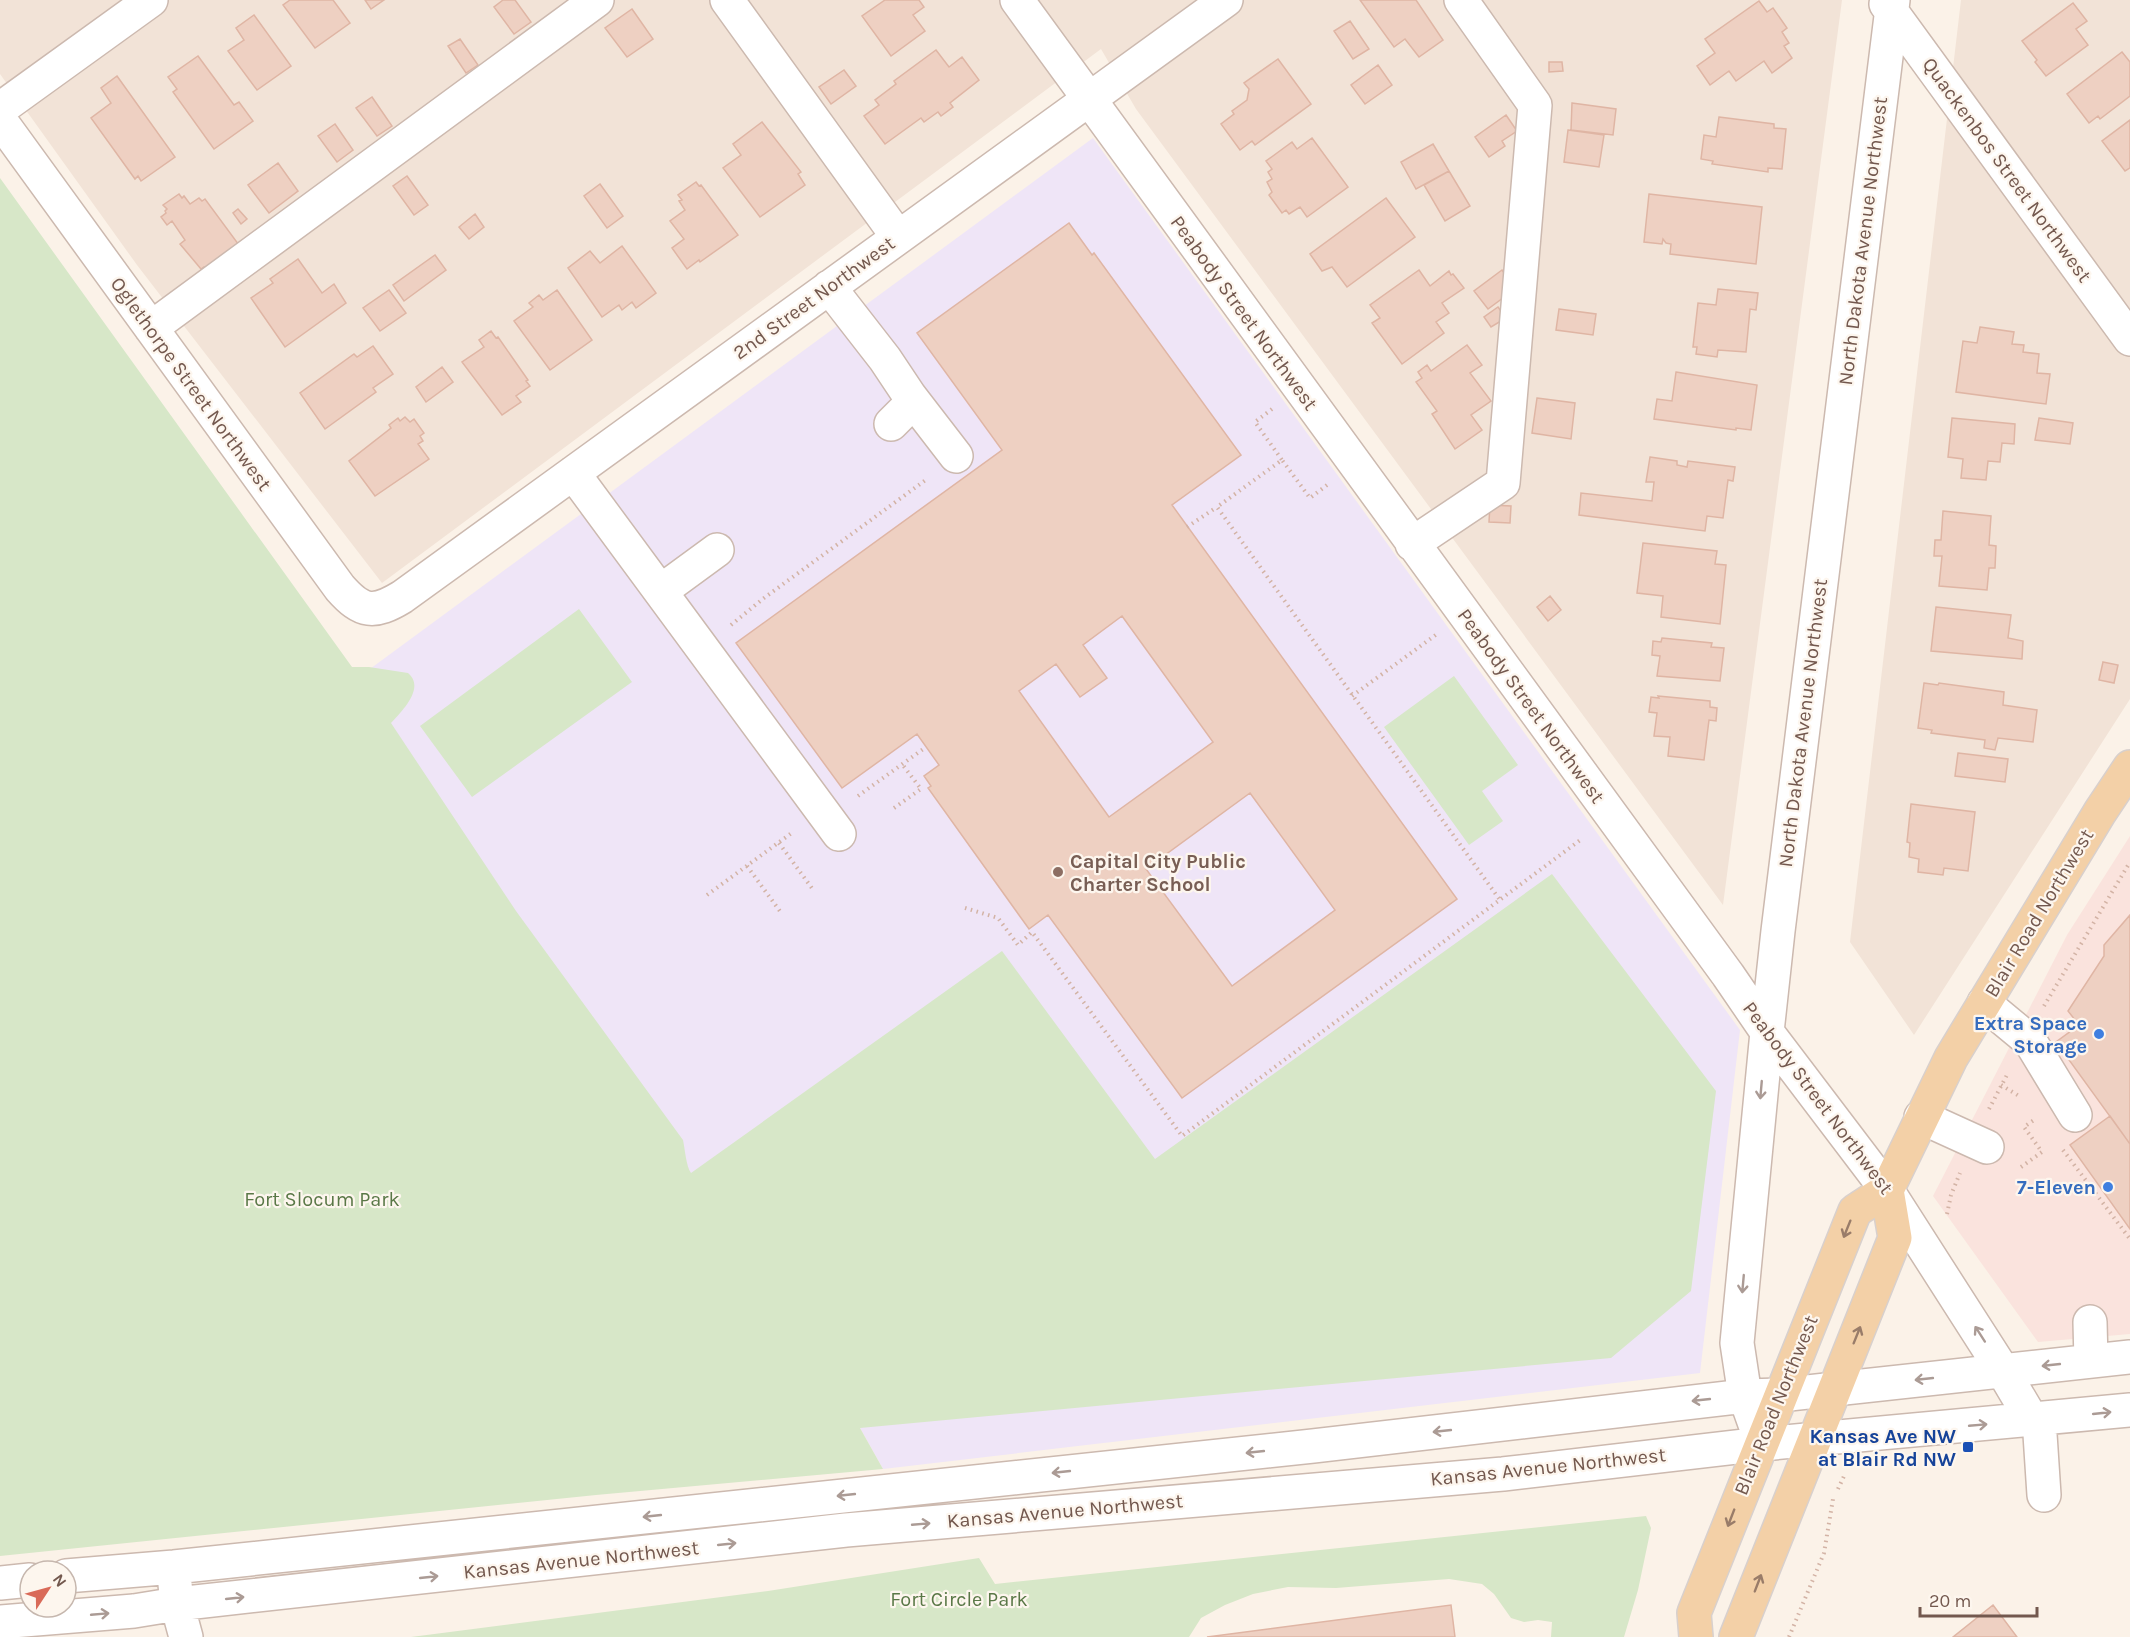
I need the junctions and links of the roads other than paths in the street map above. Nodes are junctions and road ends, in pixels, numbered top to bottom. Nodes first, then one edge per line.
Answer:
1 (151, 0) edge
2 (597, 0) edge
3 (728, 0) edge
4 (1017, 0) edge
5 (1226, 0) edge
6 (1461, 0) edge
7 (1890, 4) edge
8 (1089, 99) junction
9 (0, 109) edge
10 (0, 120) edge
11 (898, 237) junction
12 (829, 287) junction
13 (151, 328) junction
14 (2130, 339) edge
15 (909, 395) junction
16 (891, 424) dead end
17 (945, 465) road end
18 (573, 473) junction
19 (1412, 544) junction
20 (717, 550) dead end
21 (662, 591) junction
22 (402, 597) joint
23 (2128, 775) edge
24 (839, 834) dead end
25 (1984, 1003) junction
26 (1767, 1032) junction
27 (2075, 1115) dead end
28 (1921, 1117) junction
29 (1987, 1147) dead end
30 (1887, 1190) junction
31 (2090, 1322) dead end
32 (2130, 1357) edge
33 (2091, 1361) junction
34 (2003, 1371) junction
35 (1835, 1389) junction
36 (1780, 1395) junction
37 (1745, 1396) junction
38 (2130, 1410) edge
39 (2035, 1420) junction
40 (1815, 1439) junction
41 (1762, 1444) junction
42 (2044, 1495) dead end
43 (174, 1567) junction
44 (78, 1575) edge
45 (18, 1581) edge
46 (0, 1583) edge
47 (177, 1604) junction
48 (0, 1622) edge
49 (186, 1637) edge
50 (1696, 1637) edge
51 (1736, 1637) edge

1 - 9 street
2 - 13 street
3 - 11 street
4 - 8 street, Peabody Street Northwest
5 - 8 street, 2nd Street Northwest
6 - 19 street
7 - 14 street, Quackenbos Street Northwest
7 - 26 street, North Dakota Avenue Northwest
8 - 11 street, 2nd Street Northwest
8 - 19 street, Peabody Street Northwest
10 - 13 street, Oglethorpe Street Northwest
11 - 12 street, 2nd Street Northwest
12 - 15 street
12 - 18 street, 2nd Street Northwest
13 - 22 street, Oglethorpe Street Northwest
15 - 16 street
15 - 17 street
18 - 21 street
18 - 22 street, 2nd Street Northwest
19 - 26 street, Peabody Street Northwest
20 - 21 street
21 - 24 street
23 - 25 main road, Blair Road Northwest
25 - 27 street
25 - 28 main road, Blair Road Northwest
26 - 30 street, Peabody Street Northwest
26 -> 37 street, North Dakota Avenue Northwest
28 - 29 street
28 - 30 main road, Blair Road Northwest
34 -> 30 street, Peabody Street Northwest
35 -> 30 main road
30 -> 36 main road, Blair Road Northwest
31 - 33 street
32 - 33 street, Kansas Avenue Northwest
33 -> 34 street, Kansas Avenue Northwest
34 -> 35 street, Kansas Avenue Northwest
34 - 39 street, Peabody Street Northwest
35 - 36 street, Kansas Avenue Northwest
35 - 40 main road
36 - 37 street, Kansas Avenue Northwest
36 - 41 main road, Blair Road Northwest
37 - 41 street, North Dakota Avenue Northwest
37 -> 43 street, Kansas Avenue Northwest
39 -> 38 street, Kansas Avenue Northwest
40 -> 39 street, Kansas Avenue Northwest
39 - 42 street
40 - 41 street, Kansas Avenue Northwest
51 -> 40 main road
47 -> 41 street, Kansas Avenue Northwest
41 -> 50 main road, Blair Road Northwest
43 - 44 street, Kansas Avenue Northwest
43 - 47 street
45 - 46 street
48 -> 47 street, Kansas Avenue Northwest
47 - 49 street

